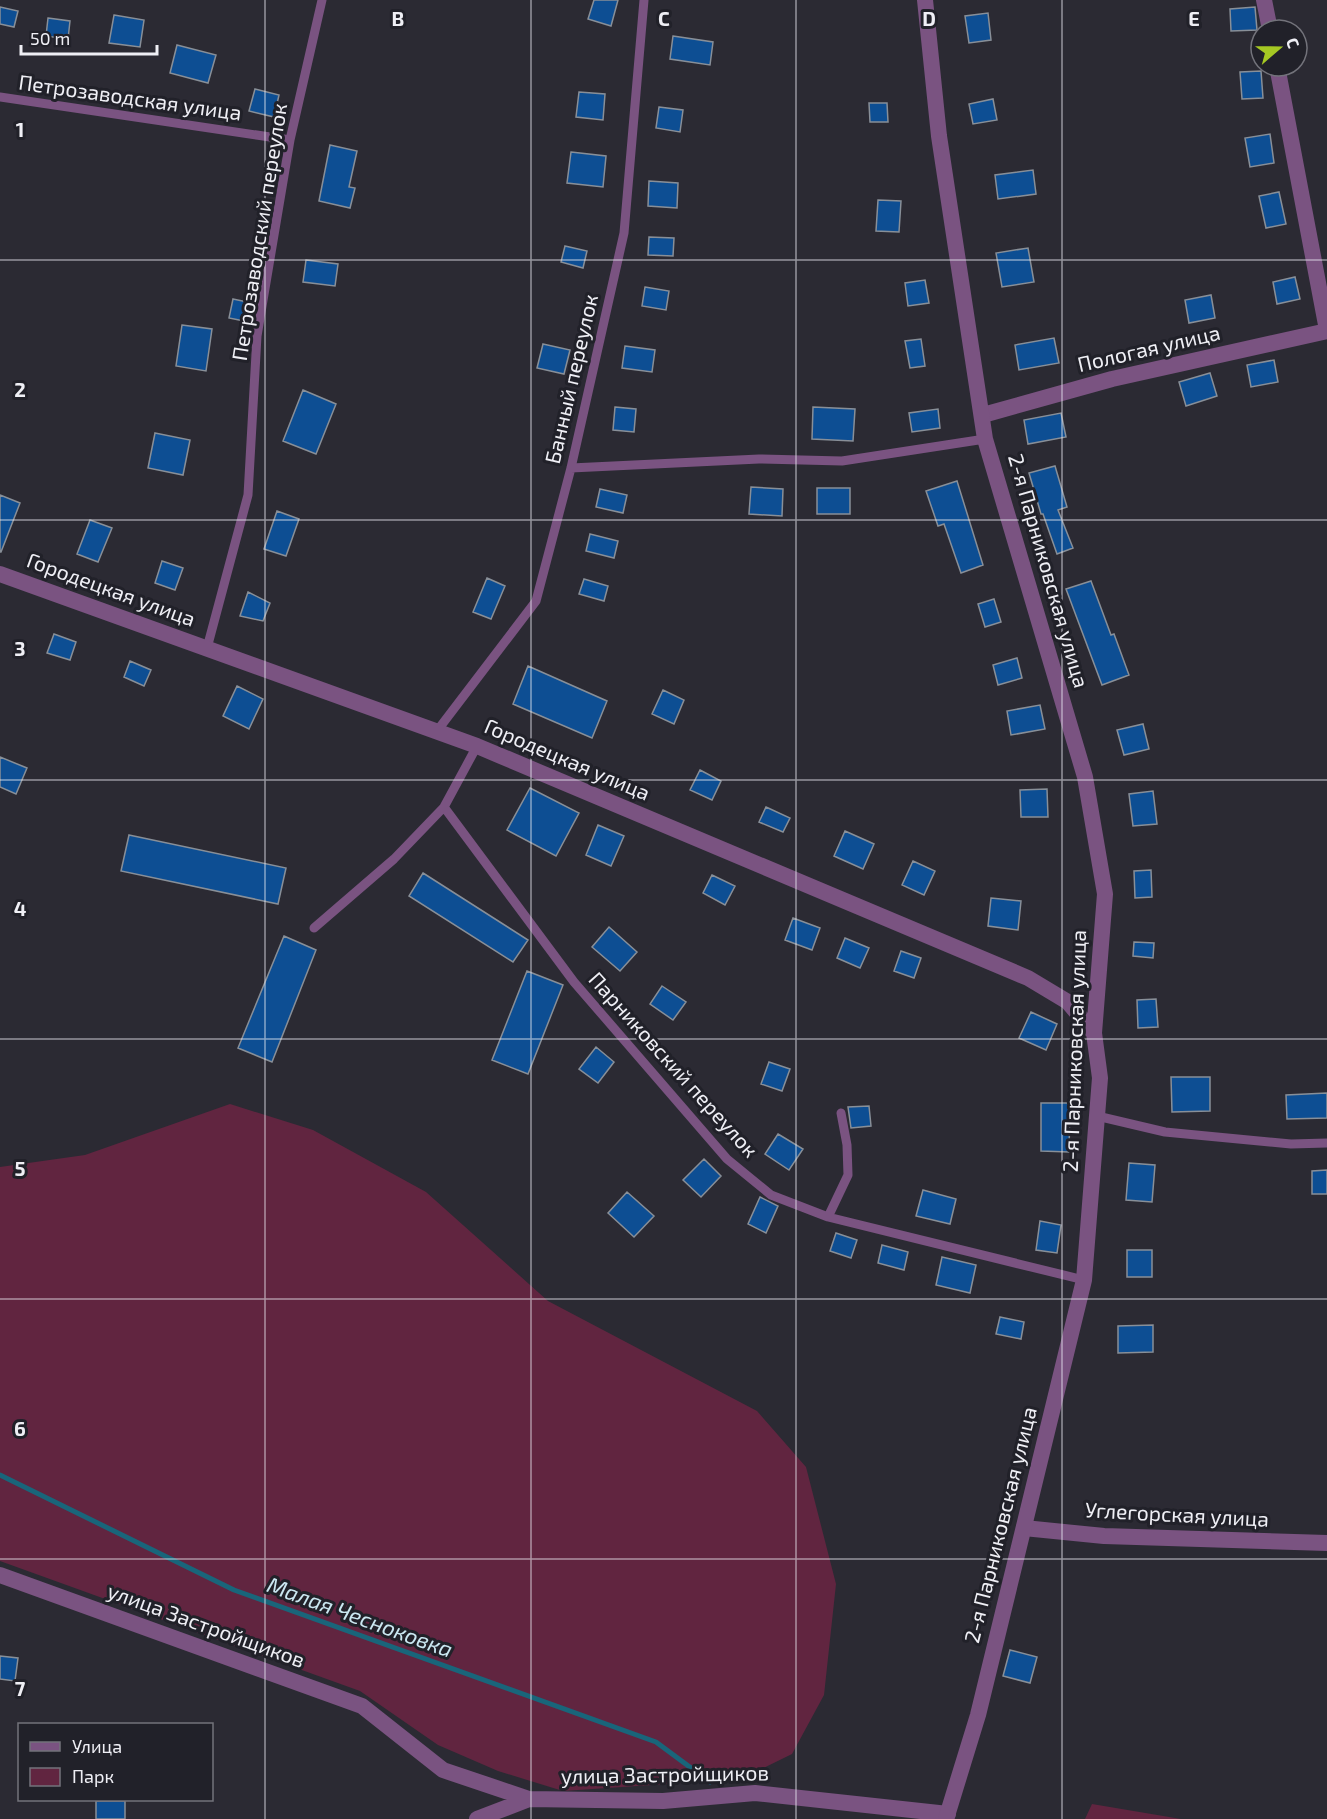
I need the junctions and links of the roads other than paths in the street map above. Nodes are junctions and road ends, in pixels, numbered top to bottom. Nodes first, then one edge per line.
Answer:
1 (322, 0) edge
2 (644, 0) edge
3 (925, 0) edge
4 (1264, 0) edge
5 (1268, 18) edge
6 (1279, 78) edge
7 (0, 97) edge
8 (290, 140) junction
9 (1327, 330) edge
10 (983, 415) junction
11 (985, 439) junction
12 (571, 468) junction
13 (0, 574) edge
14 (207, 648) junction
15 (438, 731) junction
16 (477, 746) junction
17 (444, 807) junction
18 (314, 928) dead end
19 (1094, 1033) junction
20 (841, 1113) dead end
21 (1097, 1116) junction
22 (1327, 1143) edge
23 (828, 1217) junction
24 (1084, 1280) junction
25 (1024, 1528) junction
26 (1327, 1544) edge
27 (0, 1575) edge
28 (529, 1799) junction
29 (947, 1816) edge
30 (477, 1819) edge

1 - 8 lane, Петрозаводский переулок
2 - 12 lane, Банный переулок
3 - 10 street, 2-я Парниковская улица
4 - 5 street
6 - 9 street
7 - 8 lane, Петрозаводская улица
8 - 14 lane, Петрозаводский переулок
9 - 10 street, Пологая улица
10 - 11 street, 2-я Парниковская улица
11 - 12 lane
11 - 19 street, 2-я Парниковская улица
12 - 15 lane, Банный переулок
13 - 14 street, Городецкая улица
14 - 15 street, Городецкая улица
15 - 16 street, Городецкая улица
16 - 17 lane
16 - 19 street, Городецкая улица
17 - 18 lane
17 - 23 lane, Парниковский переулок
19 - 21 street, 2-я Парниковская улица
20 - 23 lane
21 - 22 lane
21 - 24 street, 2-я Парниковская улица
23 - 24 lane, Парниковский переулок
24 - 25 street, 2-я Парниковская улица
25 - 26 street, Углегорская улица
25 - 29 street, 2-я Парниковская улица
27 - 28 street, улица Застройщиков
28 - 29 street, улица Застройщиков
28 - 30 street

